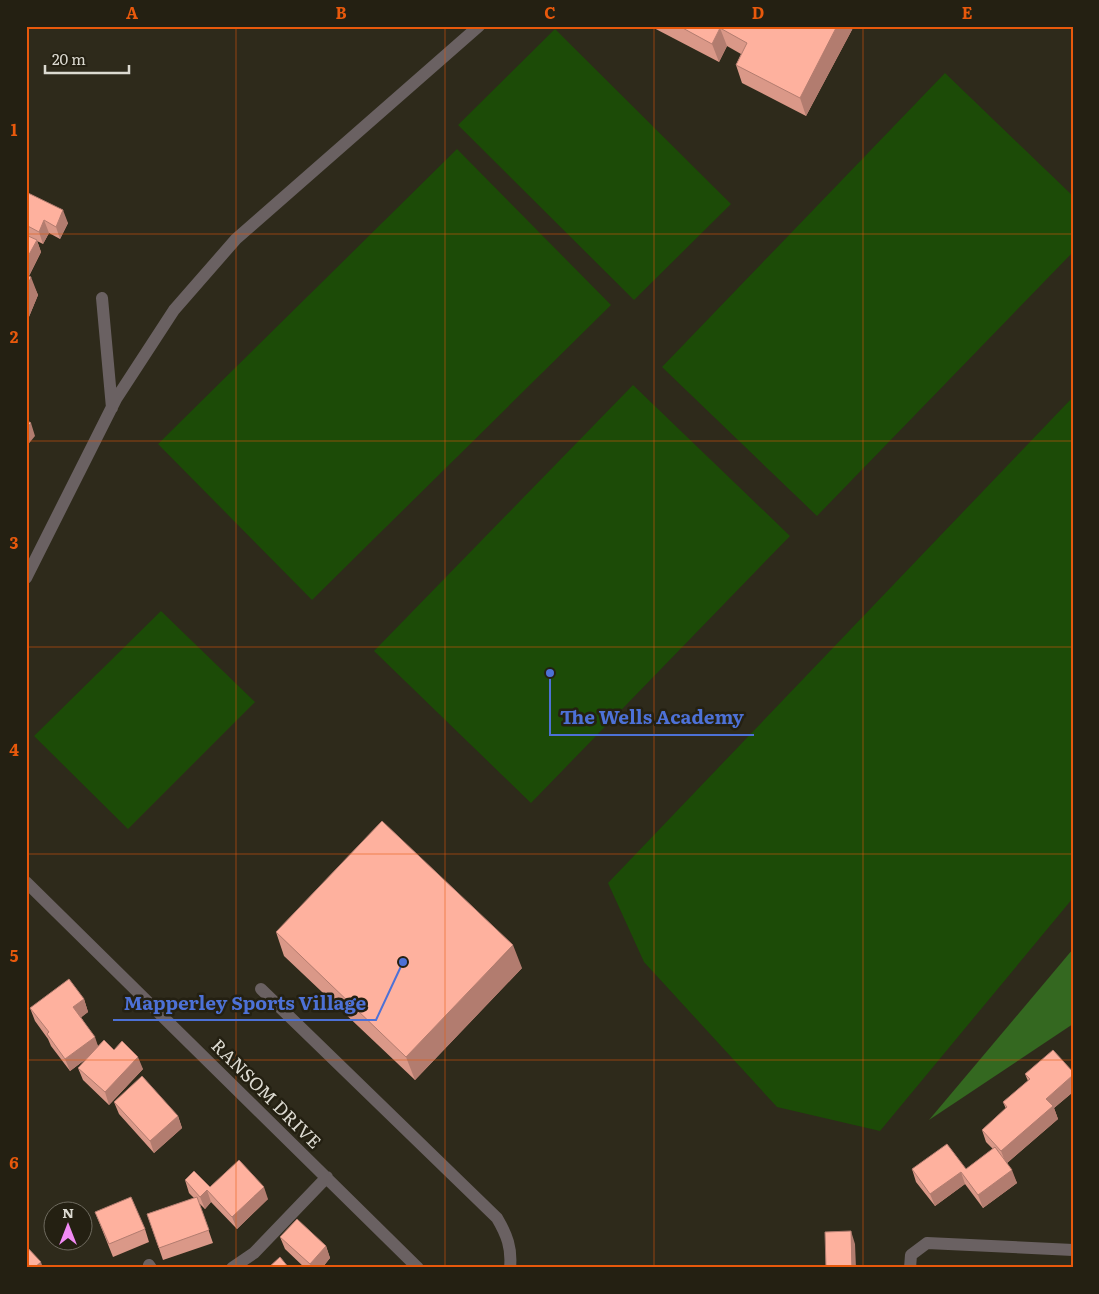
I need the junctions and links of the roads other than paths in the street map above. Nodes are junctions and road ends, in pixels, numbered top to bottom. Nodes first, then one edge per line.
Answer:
1 (479, 26) edge
2 (102, 298) dead end
3 (112, 408) junction
4 (26, 578) edge
5 (26, 882) edge
6 (260, 989) dead end
7 (327, 1177) junction
8 (1073, 1250) edge
9 (232, 1268) edge
10 (418, 1268) edge
11 (510, 1268) edge
12 (910, 1268) edge

1 - 3 street
2 - 3 street
3 - 4 street
5 - 7 street, RANSOM DRIVE
6 - 11 street
7 - 9 street
7 - 10 street, RANSOM DRIVE
8 - 12 street

